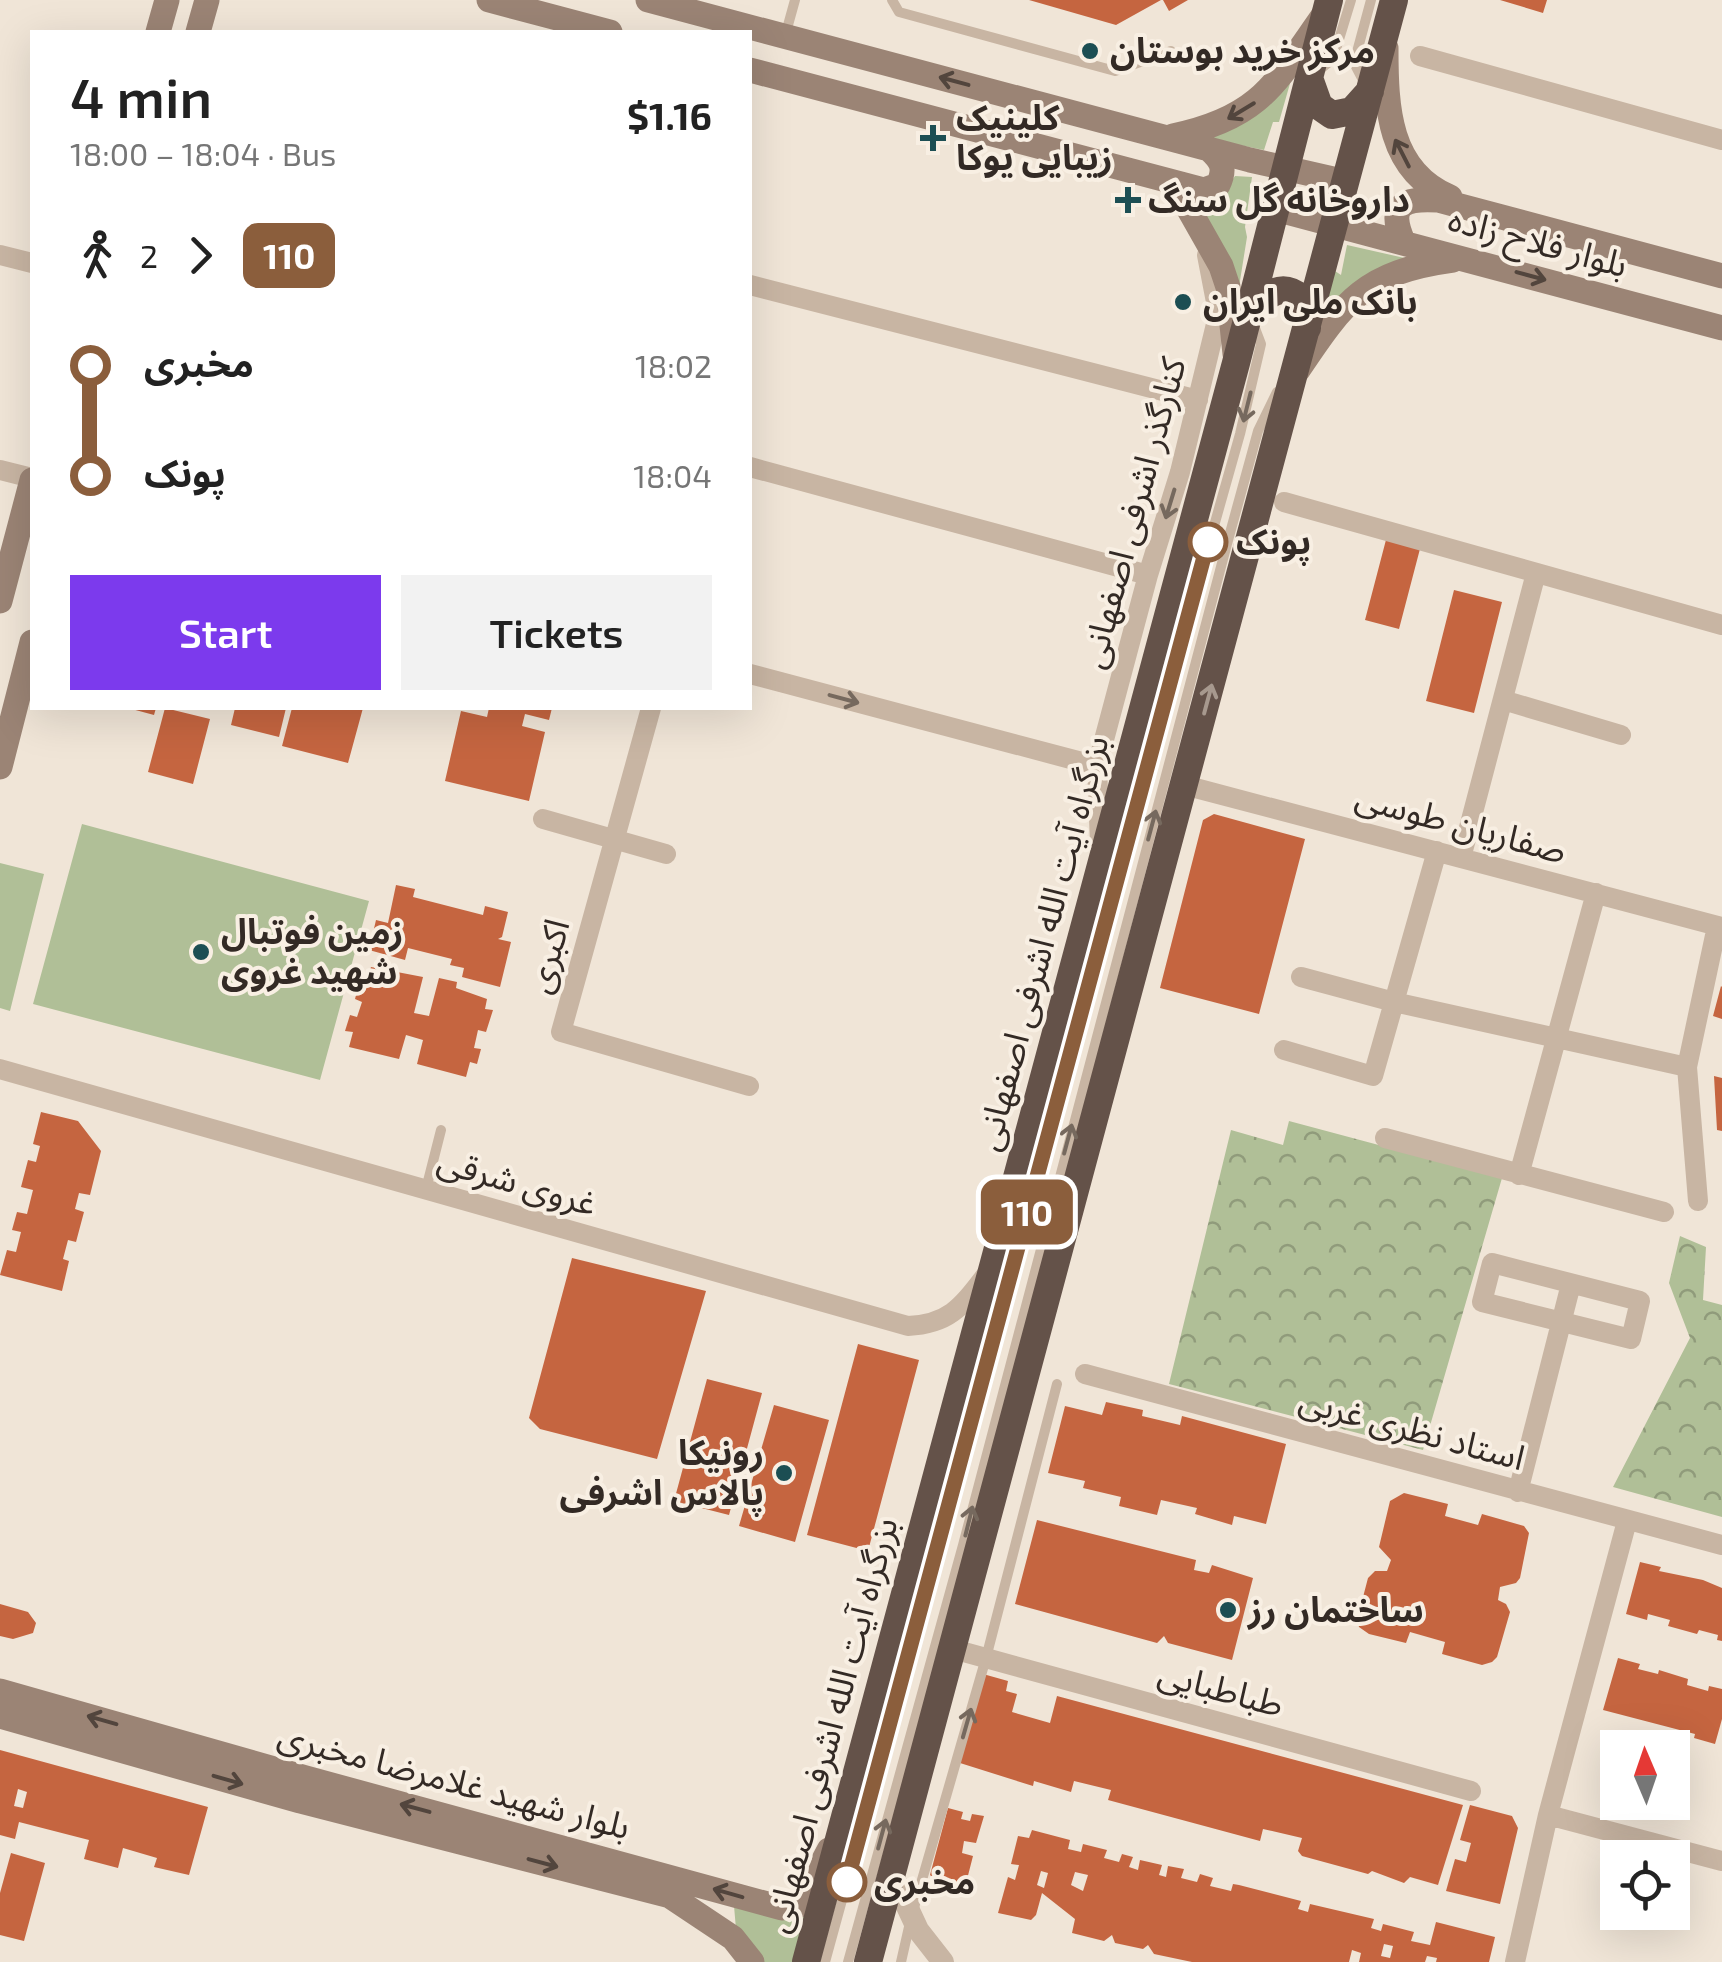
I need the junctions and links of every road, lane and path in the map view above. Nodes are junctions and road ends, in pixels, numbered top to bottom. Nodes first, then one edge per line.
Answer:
1 (167, 0) edge
2 (220, 0) edge
3 (489, 0) edge
4 (648, 0) edge
5 (795, 0) edge
6 (892, 0) edge
7 (1371, 0) edge
8 (1394, 0) edge
9 (1335, 4) edge
10 (202, 18) edge
11 (159, 30) edge
12 (602, 30) edge
13 (1386, 31) junction
14 (786, 36) junction
15 (1170, 50) dead end
16 (1420, 56) dead end
17 (752, 71) edge
18 (1309, 78) junction
19 (1370, 91) junction
20 (1168, 137) junction
21 (1722, 140) edge
22 (1209, 149) junction
23 (1286, 169) junction
24 (1346, 182) junction
25 (1174, 183) junction
26 (1275, 209) junction
27 (1478, 209) junction
28 (1335, 223) junction
29 (1206, 238) junction
30 (1403, 242) junction
31 (0, 255) edge
32 (1466, 258) junction
33 (30, 262) edge
34 (1722, 276) edge
35 (752, 286) edge
36 (1249, 313) junction
37 (1722, 328) edge
38 (1308, 329) junction
39 (1236, 363) junction
40 (1296, 375) junction
41 (1198, 400) junction
42 (752, 469) edge
43 (0, 470) edge
44 (30, 478) edge
45 (30, 487) edge
46 (1284, 502) dead end
47 (1536, 573) junction
48 (1148, 575) junction
49 (0, 602) edge
50 (1722, 625) edge
51 (30, 650) edge
52 (752, 675) edge
53 (1503, 700) junction
54 (650, 710) edge
55 (1621, 734) dead end
56 (1097, 766) junction
57 (0, 767) edge
58 (1184, 785) junction
59 (544, 820) dead end
60 (614, 839) junction
61 (1437, 851) junction
62 (666, 854) dead end
63 (1461, 858) junction
64 (1101, 864) junction
65 (1596, 893) junction
66 (1720, 927) edge
67 (1300, 977) dead end
68 (1394, 1002) junction
69 (1558, 1037) junction
70 (1284, 1050) dead end
71 (1687, 1068) junction
72 (0, 1069) edge
73 (750, 1086) dead end
74 (441, 1130) dead end
75 (1386, 1138) dead end
76 (1519, 1175) junction
77 (426, 1190) junction
78 (1698, 1201) dead end
79 (1664, 1212) dead end
80 (995, 1263) junction
81 (1571, 1284) junction
82 (1562, 1322) junction
83 (1085, 1374) dead end
84 (1057, 1384) dead end
85 (1518, 1492) junction
86 (1627, 1521) junction
87 (1722, 1546) edge
88 (953, 1649) junction
89 (986, 1658) junction
90 (5, 1705) edge
91 (1471, 1791) dead end
92 (1548, 1815) junction
93 (844, 1824) junction
94 (1722, 1861) edge
95 (892, 1874) junction
96 (627, 1875) junction
97 (911, 1918) junction
98 (752, 1962) edge
99 (806, 1962) edge
100 (824, 1962) edge
101 (848, 1962) edge
102 (868, 1962) edge
103 (901, 1962) edge
104 (944, 1962) edge
105 (1515, 1962) edge

1 - 11 main road
2 - 10 main road
3 - 12 main road
4 - 14 main road
5 - 14 lane
6 - 15 lane
7 - 19 lane
8 - 13 highway
9 - 18 highway, بزرگراه آیت الله اشرفی اصفهانی
9 -> 20 main road
13 - 19 highway
27 -> 13 main road
20 -> 14 main road
16 - 21 street
17 - 25 main road
18 - 19 highway
18 - 23 highway, بزرگراه آیت الله اشرفی اصفهانی
19 - 24 highway
20 - 22 main road
22 - 23 main road
22 - 25 main road
23 - 24 main road
23 - 26 highway, بزرگراه آیت الله اشرفی اصفهانی
24 - 28 highway
25 - 29 main road
26 - 28 main road, بلوار فلاح زاده
26 - 36 highway, بزرگراه آیت الله اشرفی اصفهانی
27 - 30 main road
27 - 34 main road, بلوار فلاح زاده
28 - 30 main road, بلوار فلاح زاده
28 - 38 highway
29 - 39 main road
29 - 41 street, کنارگذر اشرفی اصفهانی
30 - 32 main road, بلوار فلاح زاده
31 - 33 street
32 -> 37 main road, بلوار فلاح زاده
32 - 40 main road
35 - 41 street
36 - 38 highway
36 - 39 highway, بزرگراه آیت الله اشرفی اصفهانی
36 -> 100 lane
38 - 40 highway
101 -> 38 lane
39 - 64 highway, بزرگراه آیت الله اشرفی اصفهانی
58 -> 40 highway
41 -> 48 street, کنارگذر اشرفی اصفهانی
42 - 48 street
43 - 44 street
45 - 49 main road
46 - 47 street
47 - 50 street
47 - 53 street
48 - 56 street, کنارگذر اشرفی اصفهانی
51 - 57 main road
52 -> 56 street
53 - 55 street
53 - 63 street
54 - 60 street, اکبری
56 - 64 street, کنارگذر اشرفی اصفهانی
58 - 61 street, صفاریان طوسی
58 - 88 highway
59 - 60 street
60 - 62 street
60 - 73 street, اکبری
61 - 63 street, صفاریان طوسی
61 - 68 street
63 - 65 street, صفاریان طوسی
64 - 80 highway, بزرگراه آیت الله اشرفی اصفهانی
65 - 66 street, صفاریان طوسی
65 - 69 street
66 - 71 street
67 - 68 street
68 - 69 street
68 - 70 street
69 - 71 street
69 - 76 street
71 - 78 street
72 - 77 street, غروی شرقی
74 - 77 lane
75 - 76 street
76 - 79 street
77 - 80 street, غروی شرقی
80 - 93 highway, بزرگراه آیت الله اشرفی اصفهانی
81 - 82 street
81 - 82 street
81 - 82 street
82 - 85 street
83 - 85 street, استاد نظری غربی
84 - 89 lane
85 - 86 street, استاد نظری غربی
86 - 87 street, استاد نظری غربی
86 - 92 street
88 - 89 street, طباطبایی
88 - 95 highway
89 - 91 street, طباطبایی
97 -> 89 lane
90 - 96 main road, بلوار شهید غلامرضا مخبری
92 - 94 street
92 - 105 street
93 -> 96 main road, بلوار شهید غلامرضا مخبری
93 - 99 highway, بزرگراه آیت الله اشرفی اصفهانی
95 - 97 street
95 - 102 highway
96 - 98 main road, بلوار شهید غلامرضا مخبری
97 - 103 lane
97 - 104 street

